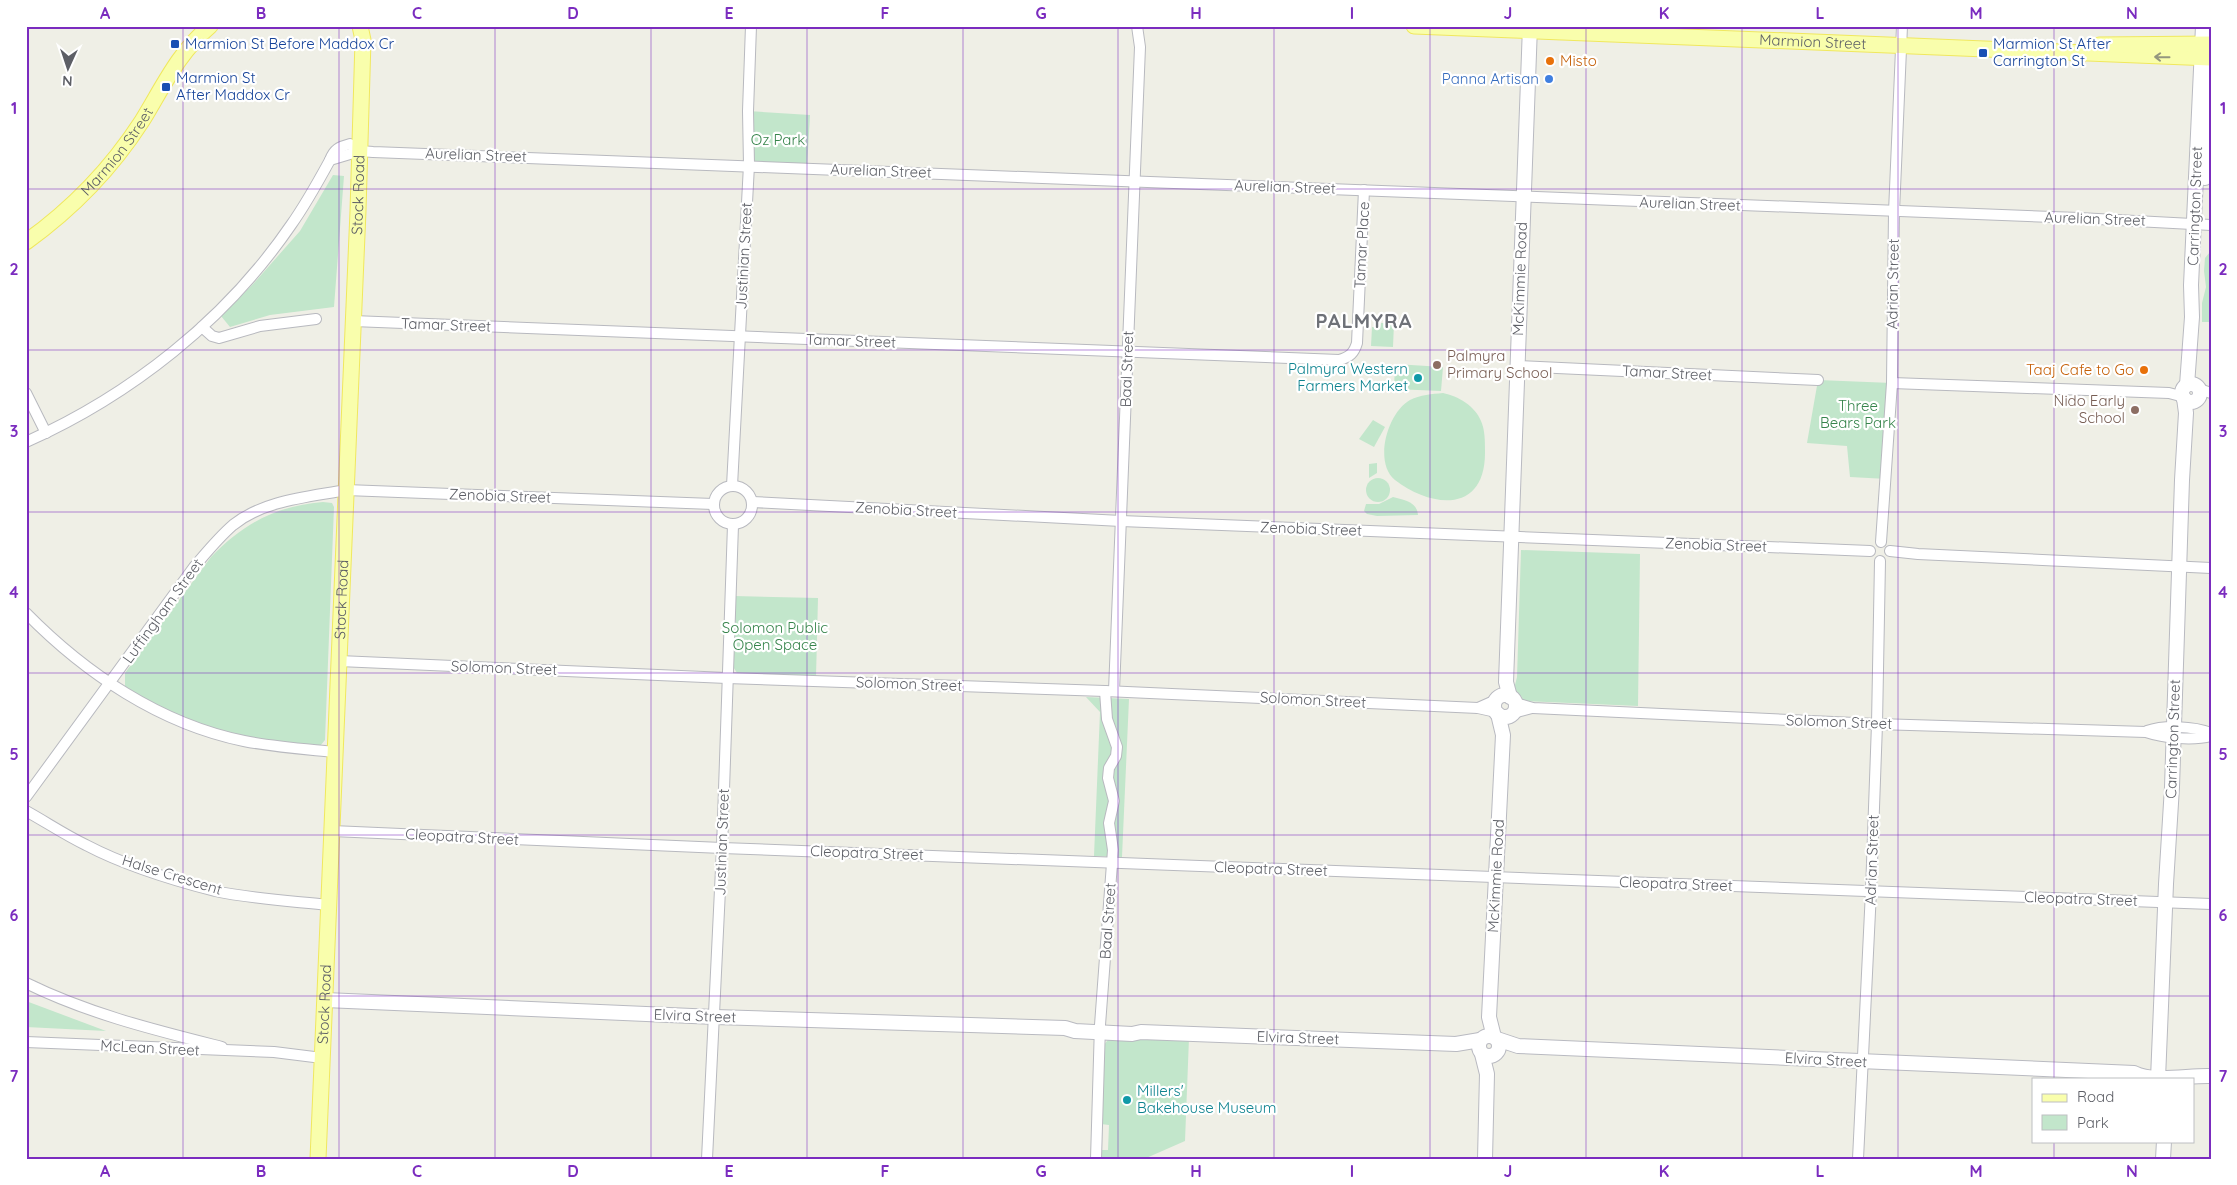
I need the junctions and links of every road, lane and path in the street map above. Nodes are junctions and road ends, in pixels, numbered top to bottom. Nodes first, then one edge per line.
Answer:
1 (198, 26) edge
2 (210, 26) edge
3 (751, 26) edge
4 (1137, 26) edge
5 (1144, 26) edge
6 (1414, 26) edge
7 (1606, 26) edge
8 (2203, 26) edge
9 (1530, 28) edge
10 (364, 31) edge
11 (1902, 37) edge
12 (1140, 48) junction
13 (2206, 51) edge
14 (2211, 68) edge
15 (360, 151) junction
16 (749, 165) junction
17 (1135, 181) junction
18 (1364, 190) junction
19 (1523, 197) junction
20 (1894, 212) junction
21 (2202, 225) edge
22 (26, 233) edge
23 (26, 242) edge
24 (316, 319) dead end
25 (353, 321) junction
26 (202, 327) junction
27 (739, 337) junction
28 (1128, 352) junction
29 (1348, 357) joint
30 (1516, 366) junction
31 (1818, 380) dead end
32 (1892, 383) junction
33 (26, 393) edge
34 (2195, 393) edge
35 (46, 433) junction
36 (26, 442) edge
37 (732, 486) junction
38 (346, 490) junction
39 (752, 502) junction
40 (713, 504) junction
41 (1122, 521) junction
42 (733, 525) junction
43 (1510, 537) junction
44 (1881, 542) junction
45 (1870, 551) junction
46 (1890, 551) junction
47 (1880, 561) junction
48 (2211, 563) edge
49 (2183, 564) junction
50 (2211, 568) edge
51 (26, 613) edge
52 (339, 661) junction
53 (727, 678) junction
54 (109, 683) junction
55 (1110, 691) junction
56 (1505, 706) junction
57 (1877, 724) junction
58 (2177, 733) junction
59 (2211, 735) edge
60 (335, 752) junction
61 (26, 798) edge
62 (26, 811) edge
63 (332, 831) junction
64 (722, 848) junction
65 (1112, 862) junction
66 (1496, 878) junction
67 (1871, 892) junction
68 (2169, 903) junction
69 (2211, 904) edge
70 (329, 905) junction
71 (26, 984) edge
72 (325, 1000) junction
73 (715, 1017) junction
74 (1100, 1029) junction
75 (26, 1042) edge
76 (1488, 1046) junction
77 (234, 1050) junction
78 (322, 1054) junction
79 (1863, 1062) junction
80 (2162, 1076) edge
81 (2211, 1076) edge
82 (2157, 1142) edge
83 (2164, 1142) edge
84 (318, 1159) edge
85 (707, 1159) edge
86 (1096, 1159) edge
87 (1485, 1159) edge
88 (1858, 1159) edge
89 (2157, 1159) edge
90 (2163, 1159) edge

1 - 22 main road, Marmion Street
2 - 23 main road, Marmion Street
3 - 16 street, Justinian Street
4 - 12 street, Baal Street
5 - 12 street, Baal Street
6 - 9 main road, Marmion Street
7 - 11 main road, Marmion Street
8 - 13 main road, Carrington Street
9 - 11 main road, Marmion Street
9 - 19 main road, McKimmie Road
10 - 15 main road, Stock Road
11 - 13 main road, Marmion Street
11 - 20 street, Adrian Street
12 - 17 street, Baal Street
13 - 21 main road, Carrington Street
14 - 21 main road, Carrington Street
15 - 16 street, Aurelian Street
15 - 25 main road, Stock Road
15 - 26 street, Aurelian Street
16 - 17 street, Aurelian Street
16 - 27 street, Justinian Street
17 - 18 street, Aurelian Street
17 - 28 street, Baal Street
18 - 19 street, Aurelian Street
18 - 29 street, Tamar Place
19 - 20 street, Aurelian Street
19 - 30 main road, McKimmie Road
20 - 21 street, Aurelian Street
20 - 32 street, Adrian Street
21 - 34 main road, Carrington Street
24 - 26 street
25 - 27 street, Tamar Street
25 - 38 main road, Stock Road
26 - 35 street
27 - 28 street, Tamar Street
27 - 37 street, Justinian Street
28 - 29 street, Tamar Street
28 - 41 street, Baal Street
30 - 31 street, Tamar Street
30 - 43 main road, McKimmie Road
32 - 34 street
32 - 44 street, Adrian Street
33 - 35 street
34 - 49 main road, Carrington Street
35 - 36 street
37 - 39 street
37 - 40 street
38 - 40 street, Zenobia Street
38 - 52 main road, Stock Road
38 - 54 street, Luffingham Street
39 - 41 street, Zenobia Street
39 - 42 street
40 - 42 street
41 - 43 street, Zenobia Street
41 - 55 street, Baal Street
42 - 53 street, Justinian Street
43 - 45 street, Zenobia Street
43 - 56 main road, McKimmie Road
44 - 45 street
44 - 46 street
45 - 47 street
46 - 47 street
46 - 49 street
47 - 57 street, Adrian Street
48 - 49 street
49 - 50 street
49 - 58 main road, Carrington Street
51 - 54 street
52 - 53 street, Solomon Street
52 - 60 main road, Stock Road
53 - 55 street, Solomon Street
53 - 64 street, Justinian Street
54 - 60 street
54 - 61 street, Luffingham Street
55 - 56 street, Solomon Street
55 - 65 street, Baal Street
56 - 57 street, Solomon Street
56 - 66 main road, McKimmie Road
57 - 58 street, Solomon Street
57 - 67 street, Adrian Street
58 - 59 street, Solomon Street
58 - 68 main road, Carrington Street
60 - 63 main road, Stock Road
62 - 70 street, Halse Crescent
63 - 64 street, Cleopatra Street
63 - 70 main road, Stock Road
64 - 65 street, Cleopatra Street
64 - 73 street, Justinian Street
65 - 66 street, Cleopatra Street
65 - 74 street, Baal Street
66 - 67 street, Cleopatra Street
66 - 76 main road, McKimmie Road
67 - 68 street, Cleopatra Street
67 - 79 street, Adrian Street
68 - 69 street, Cleopatra Street
68 - 80 main road, Carrington Street
70 - 72 main road, Stock Road
71 - 77 street
72 - 73 main road, Elvira Street
72 - 78 main road, Stock Road
73 - 74 main road, Elvira Street
73 - 85 street, Justinian Street
74 - 76 main road, Elvira Street
74 - 86 street, Baal Street
75 - 77 street, McLean Street
76 - 79 main road, Elvira Street
76 - 87 main road
77 - 78 street, McLean Street
78 - 84 main road, Stock Road
79 - 80 main road, Elvira Street
79 - 88 street, Adrian Street
80 - 81 main road, Elvira Street
82 - 89 main road
83 - 90 main road

